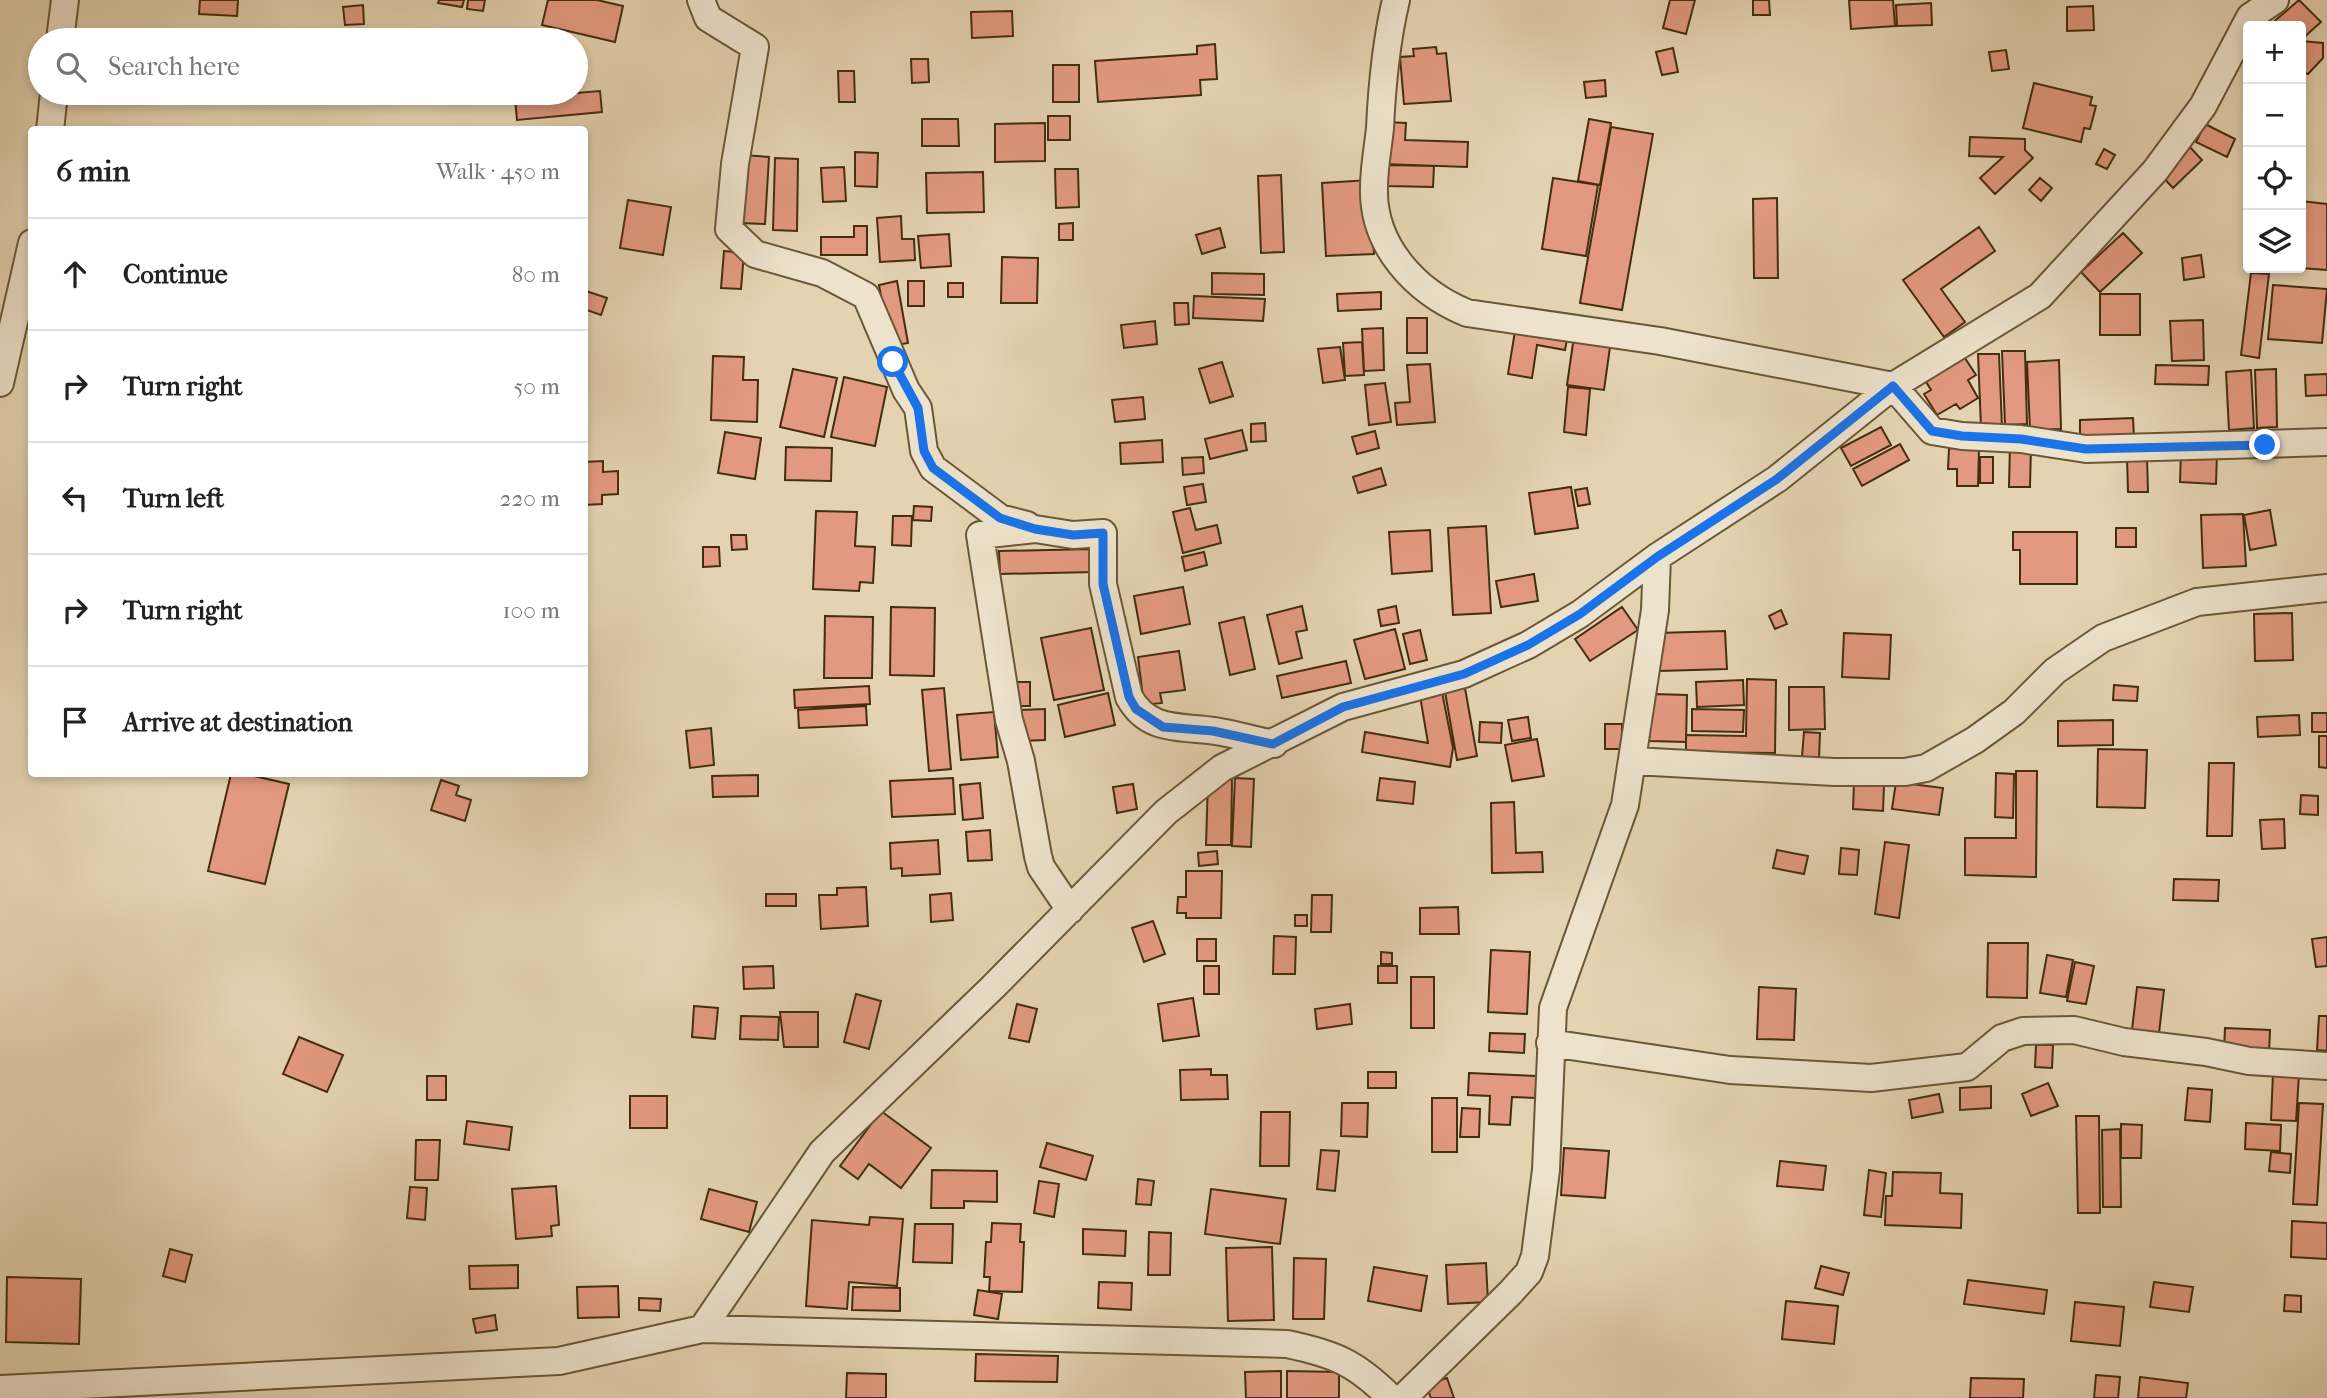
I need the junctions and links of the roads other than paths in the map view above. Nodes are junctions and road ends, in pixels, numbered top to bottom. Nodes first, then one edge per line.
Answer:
1 (65, 0) edge
2 (701, 0) edge
3 (1396, 0) edge
4 (2275, 0) edge
5 (62, 28) edge
6 (53, 105) edge
7 (50, 126) edge
8 (28, 260) edge
9 (0, 383) edge
10 (1893, 386) junction
11 (2327, 442) edge
12 (1035, 529) junction
13 (1657, 557) junction
14 (2327, 588) edge
15 (1273, 744) junction
16 (1634, 761) junction
17 (1070, 910) junction
18 (1550, 1043) junction
19 (2327, 1066) edge
20 (702, 1329) junction
21 (0, 1389) edge
22 (1391, 1398) edge
23 (1403, 1398) edge

1 - 5 street
2 - 12 street
3 - 10 street
4 - 10 street
6 - 7 street
8 - 9 street
10 - 11 street
10 - 13 street
12 - 15 street
12 - 17 street
13 - 15 street
13 - 16 street
14 - 16 street
15 - 17 street
16 - 18 street
17 - 20 street
18 - 19 street
18 - 23 street
20 - 21 street
20 - 22 street

